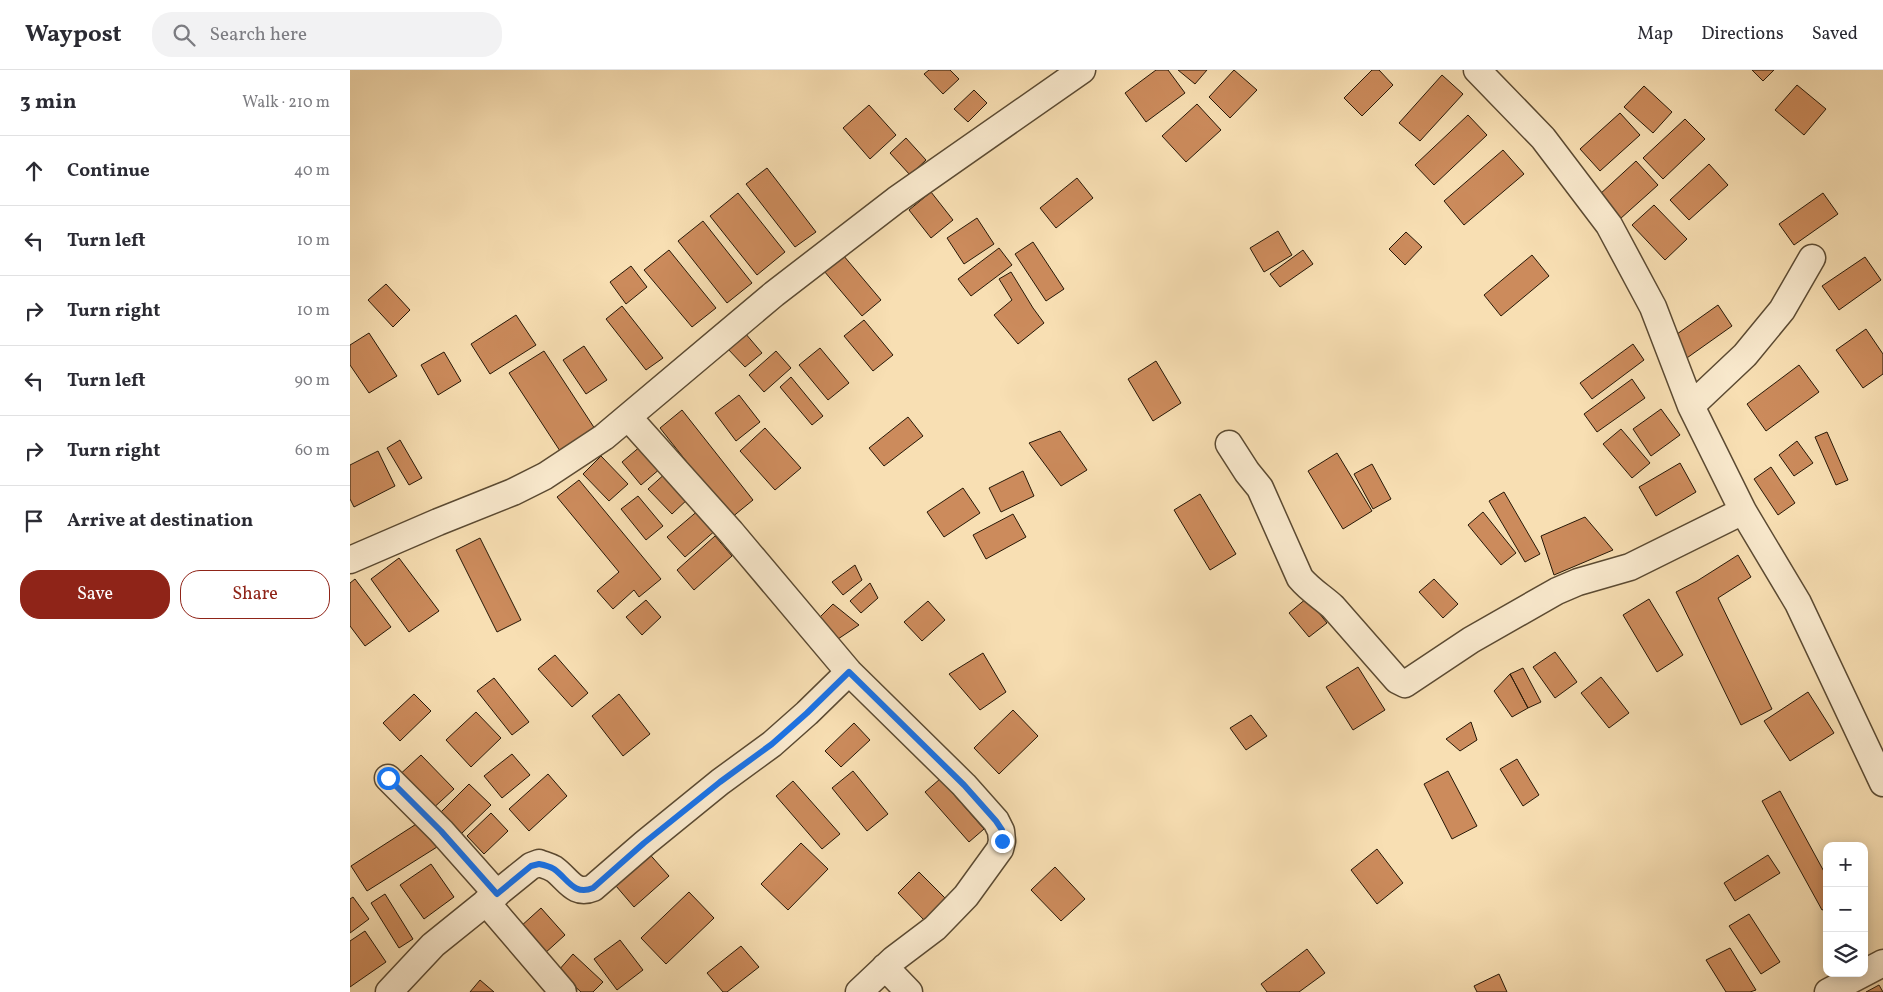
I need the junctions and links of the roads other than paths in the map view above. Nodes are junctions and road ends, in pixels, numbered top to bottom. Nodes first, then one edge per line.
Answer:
1 (1082, 70) edge
2 (1477, 70) edge
3 (1812, 258) dead end
4 (1691, 406) junction
5 (628, 417) junction
6 (1229, 444) dead end
7 (1744, 511) junction
8 (350, 560) edge
9 (849, 672) junction
10 (1877, 756) edge
11 (388, 778) dead end
12 (1883, 783) edge
13 (492, 898) junction
14 (1883, 964) edge
15 (885, 967) junction
16 (389, 992) edge
17 (563, 992) edge
18 (859, 992) edge
19 (909, 992) edge
20 (1828, 992) edge

1 - 5 street
2 - 4 street
3 - 4 street
4 - 7 street
5 - 8 street
5 - 9 street
6 - 7 street
7 - 10 street
9 - 13 street
9 - 15 street
10 - 12 street
11 - 13 street
13 - 16 street
13 - 17 street
14 - 20 street
15 - 18 street
15 - 19 street

